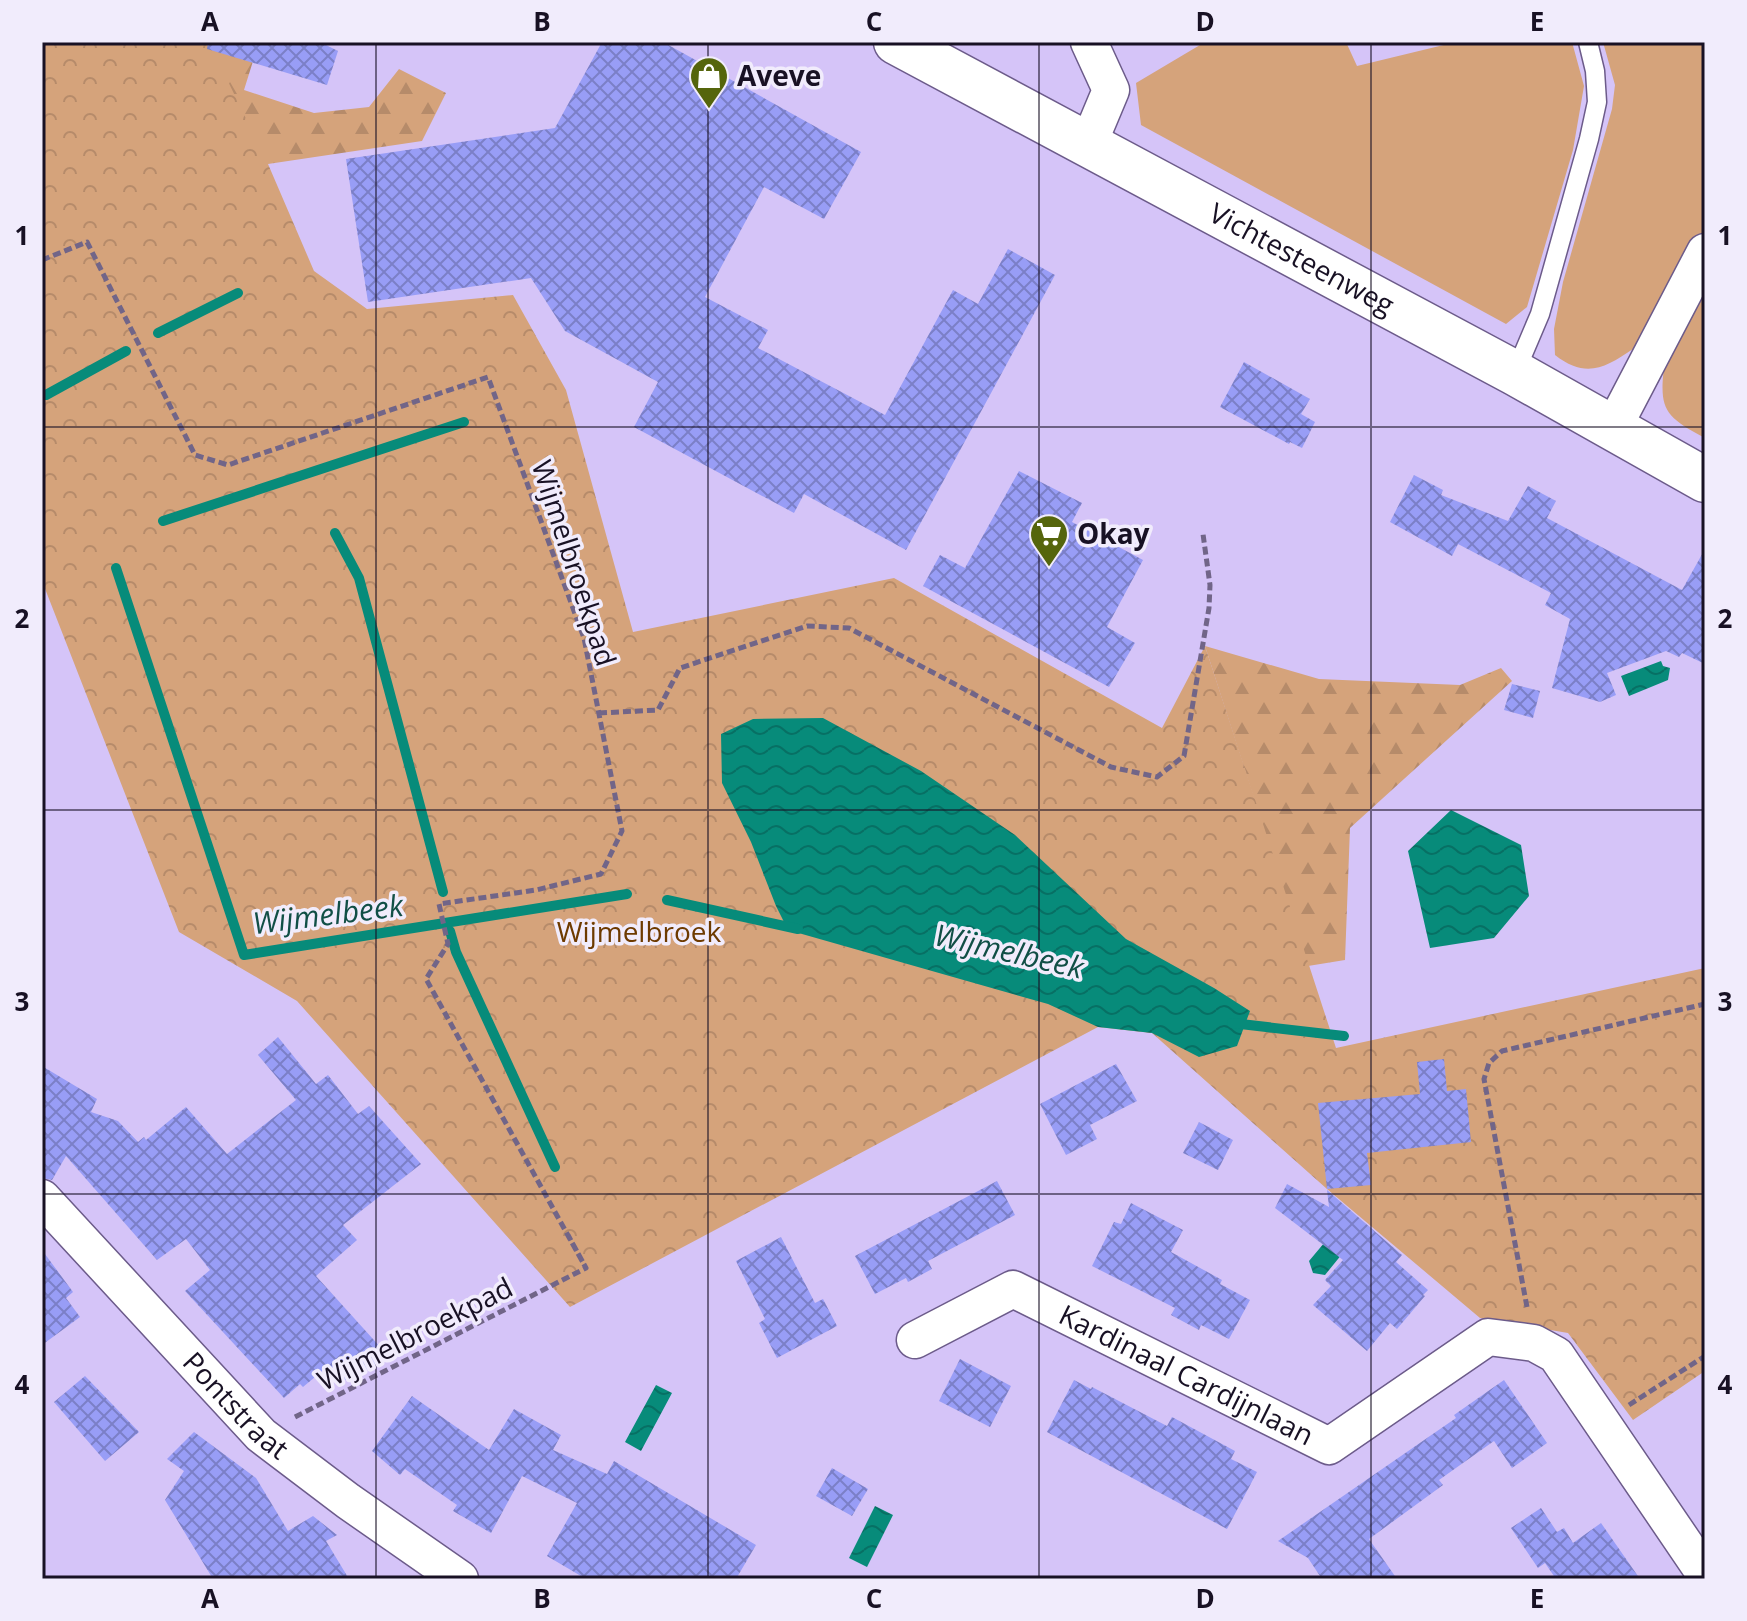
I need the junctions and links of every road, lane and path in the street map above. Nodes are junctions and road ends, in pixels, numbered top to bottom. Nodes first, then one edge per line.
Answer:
1 (896, 42) edge
2 (1089, 42) edge
3 (1588, 42) edge
4 (1088, 145) junction
5 (1705, 252) edge
6 (42, 260) edge
7 (1515, 373) junction
8 (1612, 430) junction
9 (1705, 480) edge
10 (1203, 534) dead end
11 (599, 713) junction
12 (1705, 1004) edge
13 (42, 1198) edge
14 (568, 1235) dead end
15 (586, 1268) junction
16 (915, 1340) dead end
17 (1534, 1343) junction
18 (1705, 1356) edge
19 (1600, 1424) junction
20 (261, 1435) junction
21 (1705, 1574) edge
22 (460, 1579) edge

1 - 4 street, Vichtesteenweg
2 - 4 street
3 - 7 lane
4 - 7 street, Vichtesteenweg
5 - 8 street
6 - 11 path, Wijmelbroekpad
7 - 8 street, Vichtesteenweg
8 - 9 street, Vichtesteenweg
10 - 11 path
11 - 15 path, Wijmelbroekpad
12 - 17 path
13 - 20 street, Pontstraat
14 - 15 path
15 - 20 path, Wijmelbroekpad
16 - 17 street, Kardinaal Cardijnlaan
17 - 19 street
18 - 19 path
19 - 21 street
20 - 22 street, Pontstraat

